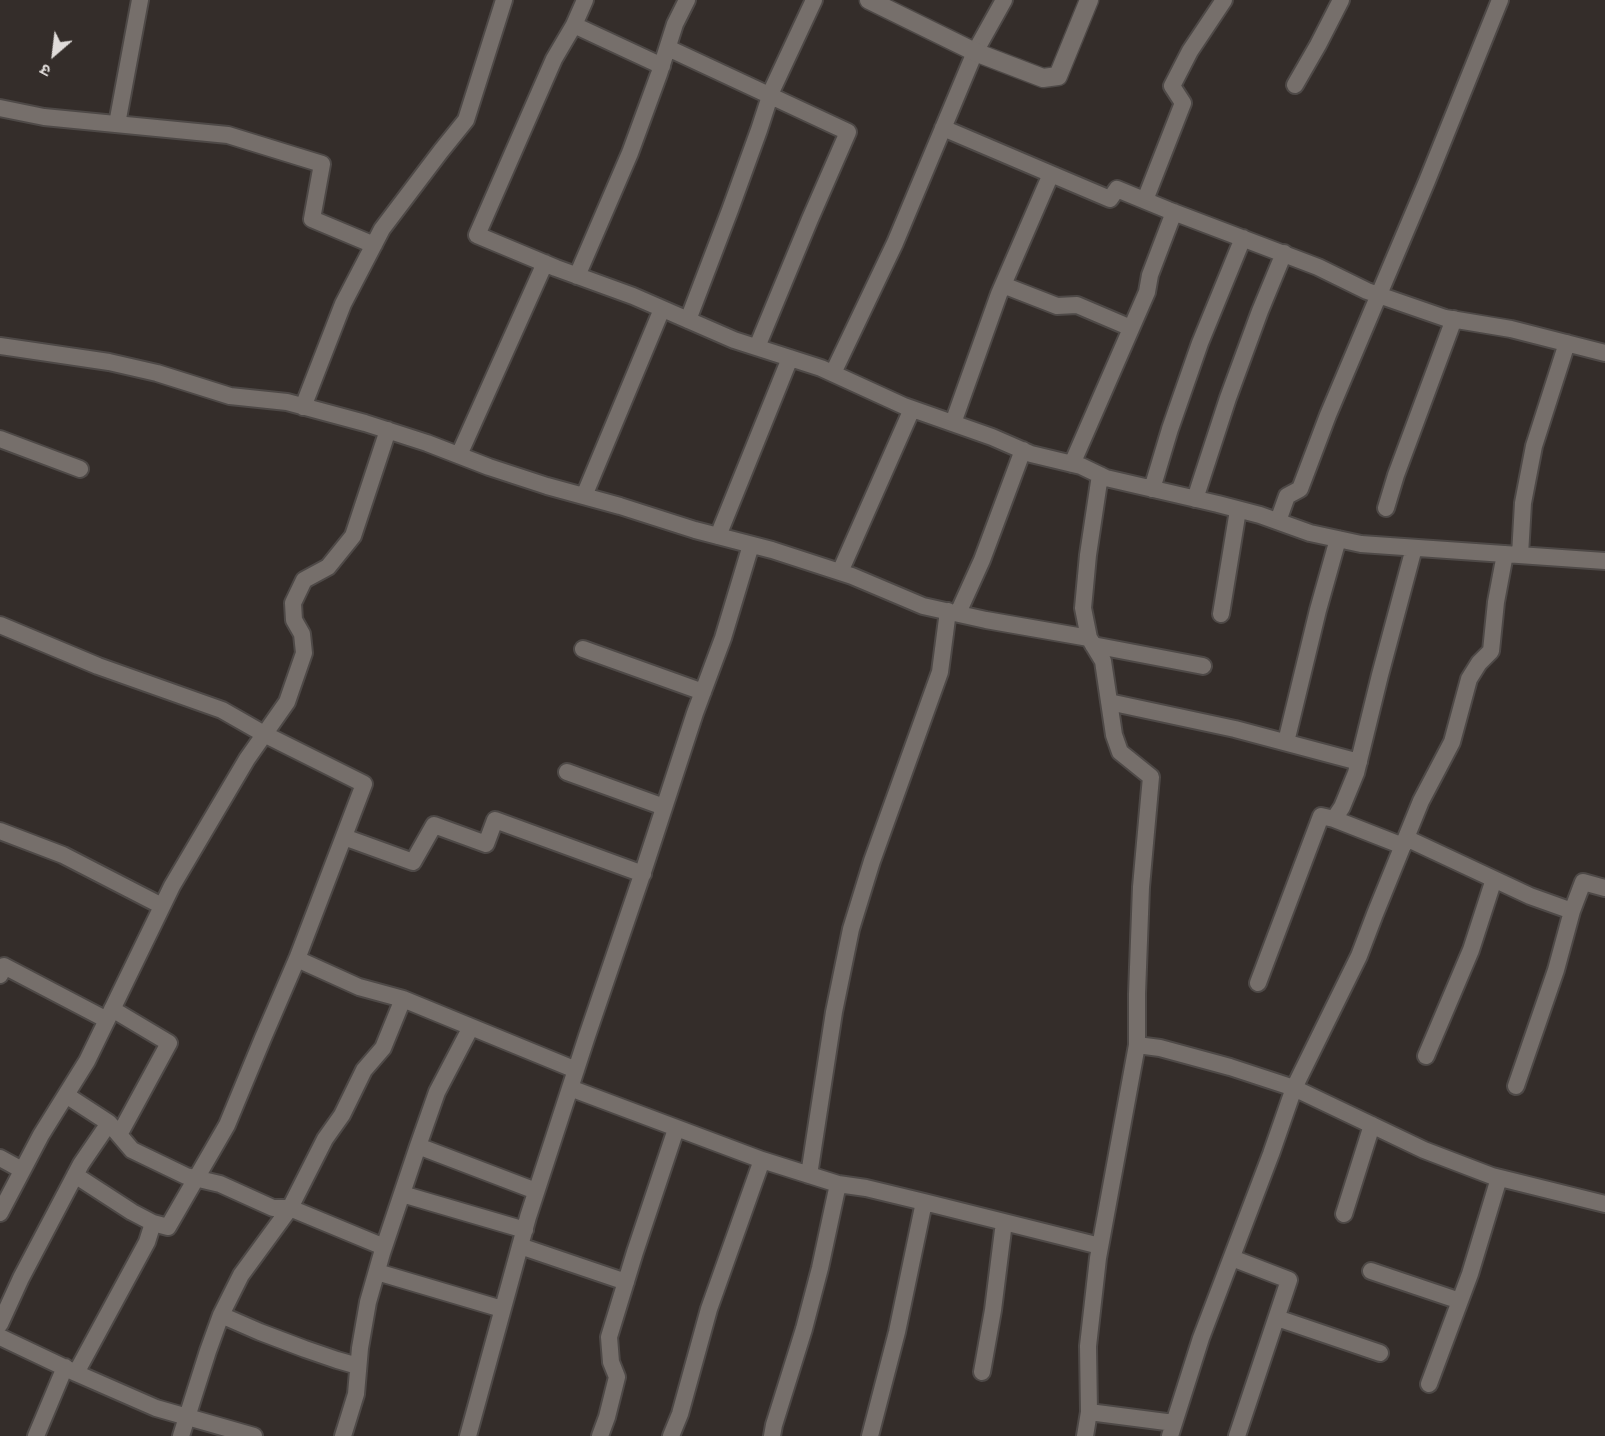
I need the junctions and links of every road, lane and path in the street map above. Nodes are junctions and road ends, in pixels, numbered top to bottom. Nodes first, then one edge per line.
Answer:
1 (140, 0) edge
2 (504, 0) edge
3 (585, 0) edge
4 (687, 0) edge
5 (814, 0) edge
6 (869, 0) edge
7 (1004, 0) edge
8 (1224, 0) edge
9 (1341, 0) edge
10 (1500, 0) edge
11 (1088, 1) edge
12 (574, 25) junction
13 (668, 48) junction
14 (975, 52) junction
15 (662, 66) junction
16 (1295, 85) dead end
17 (770, 96) junction
18 (0, 108) edge
19 (117, 124) junction
20 (943, 128) junction
21 (1051, 174) junction
22 (1145, 200) junction
23 (1174, 212) junction
24 (1243, 238) junction
25 (374, 245) junction
26 (1284, 253) junction
27 (545, 263) junction
28 (576, 276) junction
29 (1003, 285) junction
30 (1380, 295) junction
31 (662, 309) junction
32 (1454, 319) junction
33 (688, 320) junction
34 (1131, 328) junction
35 (1567, 343) junction
36 (0, 346) edge
37 (757, 347) junction
38 (1605, 353) edge
39 (790, 358) junction
40 (833, 373) junction
41 (303, 407) junction
42 (912, 409) junction
43 (953, 423) junction
44 (388, 430) junction
45 (0, 438) edge
46 (1023, 450) junction
47 (459, 455) junction
48 (1072, 464) junction
49 (80, 469) dead end
50 (1100, 475) junction
51 (1152, 489) junction
52 (584, 496) junction
53 (1195, 499) junction
54 (1386, 508) dead end
55 (1238, 510) junction
56 (1278, 521) junction
57 (718, 536) junction
58 (1338, 539) junction
59 (751, 545) junction
60 (1414, 548) junction
61 (1512, 555) junction
62 (1605, 561) edge
63 (840, 572) junction
64 (953, 612) junction
65 (1221, 614) dead end
66 (0, 625) edge
67 (1091, 641) junction
68 (583, 649) dead end
69 (1203, 666) dead end
70 (703, 692) junction
71 (1109, 702) junction
72 (264, 734) junction
73 (1286, 742) junction
74 (1359, 762) junction
75 (567, 772) dead end
76 (664, 807) junction
77 (1335, 819) junction
78 (0, 831) edge
79 (344, 837) junction
80 (1405, 842) junction
81 (643, 874) junction
82 (1494, 879) junction
83 (1605, 888) edge
84 (162, 906) junction
85 (1572, 912) junction
86 (297, 959) junction
87 (1, 968) edge
88 (1258, 983) dead end
89 (403, 999) junction
90 (110, 1014) junction
91 (471, 1027) junction
92 (1137, 1045) junction
93 (1426, 1056) dead end
94 (576, 1070) junction
95 (1516, 1086) dead end
96 (570, 1088) junction
97 (1294, 1088) junction
98 (66, 1095) junction
99 (1372, 1125) junction
100 (114, 1129) junction
101 (676, 1129) junction
102 (418, 1146) junction
103 (0, 1158) edge
104 (762, 1160) junction
105 (22, 1170) junction
106 (75, 1175) junction
107 (809, 1175) junction
108 (1499, 1178) junction
109 (197, 1179) junction
110 (838, 1184) junction
111 (536, 1191) junction
112 (402, 1194) junction
113 (924, 1202) junction
114 (1605, 1204) edge
115 (290, 1208) junction
116 (0, 1213) edge
117 (1344, 1214) dead end
118 (1004, 1222) junction
119 (153, 1223) junction
120 (522, 1238) junction
121 (1100, 1246) junction
122 (384, 1247) junction
123 (1232, 1258) junction
124 (1371, 1271) dead end
125 (377, 1272) junction
126 (626, 1282) junction
127 (1460, 1301) junction
128 (502, 1309) junction
129 (221, 1315) junction
130 (1277, 1318) junction
131 (0, 1324) edge
132 (0, 1337) edge
133 (1380, 1353) dead end
134 (358, 1366) junction
135 (70, 1370) junction
136 (982, 1372) dead end
137 (1429, 1384) dead end
138 (1089, 1412) junction
139 (188, 1417) junction
140 (1172, 1429) edge
141 (36, 1436) edge
142 (182, 1436) edge
143 (254, 1436) edge
144 (343, 1436) edge
145 (468, 1436) edge
146 (600, 1436) edge
147 (671, 1436) edge
148 (772, 1436) edge
149 (870, 1436) edge
150 (1085, 1436) edge
151 (1237, 1436) edge

1 - 19 street
2 - 25 street
3 - 12 street
4 - 13 street
5 - 17 street
6 - 14 street
7 - 14 street
8 - 22 street
9 - 16 street
10 - 30 street
11 - 14 street
12 - 15 street
12 - 27 street
13 - 15 street
13 - 17 street
14 - 20 street
15 - 28 street
17 - 33 street
17 - 37 street
18 - 19 street
19 - 25 street
20 - 21 street
20 - 40 street
21 - 22 street
21 - 29 street
22 - 23 street
23 - 24 street
23 - 34 street
24 - 26 street
24 - 51 street
25 - 41 street
26 - 30 street
26 - 53 street
27 - 28 street
27 - 47 street
28 - 31 street
29 - 34 street
29 - 43 street
30 - 32 street
30 - 56 street
31 - 33 street
31 - 52 street
32 - 35 street
32 - 54 street
33 - 37 street
34 - 48 street
35 - 38 street
35 - 61 street
36 - 41 street
37 - 39 street
39 - 40 street
39 - 57 street
40 - 42 street
41 - 44 street
42 - 43 street
42 - 63 street
43 - 46 street
44 - 47 street
44 - 72 street
45 - 49 street
46 - 48 street
46 - 64 street
47 - 52 street
48 - 50 street
50 - 51 street
50 - 67 street
51 - 53 street
52 - 57 street
53 - 55 street
55 - 56 street
55 - 65 street
56 - 58 street
57 - 59 street
58 - 60 street
58 - 73 street
59 - 63 street
59 - 70 street
60 - 61 street
60 - 74 street
61 - 62 street
61 - 80 street
63 - 64 street
64 - 67 street
64 - 107 street
66 - 72 street
67 - 69 street
67 - 71 street
68 - 70 street
70 - 76 street
71 - 73 street
71 - 92 street
72 - 79 street
72 - 84 street
73 - 74 street
74 - 77 street
75 - 76 street
76 - 81 street
77 - 80 street
77 - 88 street
78 - 84 street
79 - 81 street
79 - 86 street
80 - 82 street
80 - 97 street
81 - 94 street
82 - 85 street
82 - 93 street
83 - 85 street
84 - 90 street
85 - 95 street
86 - 89 street
86 - 109 street
87 - 90 street
89 - 91 street
89 - 115 street
90 - 98 street
90 - 100 street
91 - 94 street
91 - 102 street
92 - 97 street
92 - 121 street
94 - 96 street
96 - 101 street
96 - 111 street
97 - 99 street
97 - 123 street
98 - 100 street
98 - 105 street
99 - 108 street
99 - 117 street
100 - 106 street
100 - 109 street
101 - 104 street
101 - 126 street
102 - 111 street
102 - 112 street
103 - 105 street
104 - 107 street
104 - 147 street
105 - 116 street
106 - 119 street
106 - 131 street
107 - 110 street
108 - 114 street
108 - 127 street
109 - 115 street
109 - 119 street
110 - 113 street
110 - 148 street
111 - 120 street
112 - 120 street
112 - 122 street
113 - 118 street
113 - 149 street
115 - 122 street
115 - 129 street
118 - 121 street
118 - 136 street
119 - 135 street
120 - 126 street
120 - 128 street
121 - 138 street
122 - 125 street
123 - 130 street
123 - 140 street
124 - 127 street
125 - 128 street
125 - 134 street
126 - 146 street
127 - 137 street
128 - 145 street
129 - 134 street
129 - 139 street
130 - 133 street
130 - 151 street
132 - 135 street
134 - 144 street
135 - 139 street
135 - 141 street
138 - 140 street
138 - 150 street
139 - 142 street
139 - 143 street

